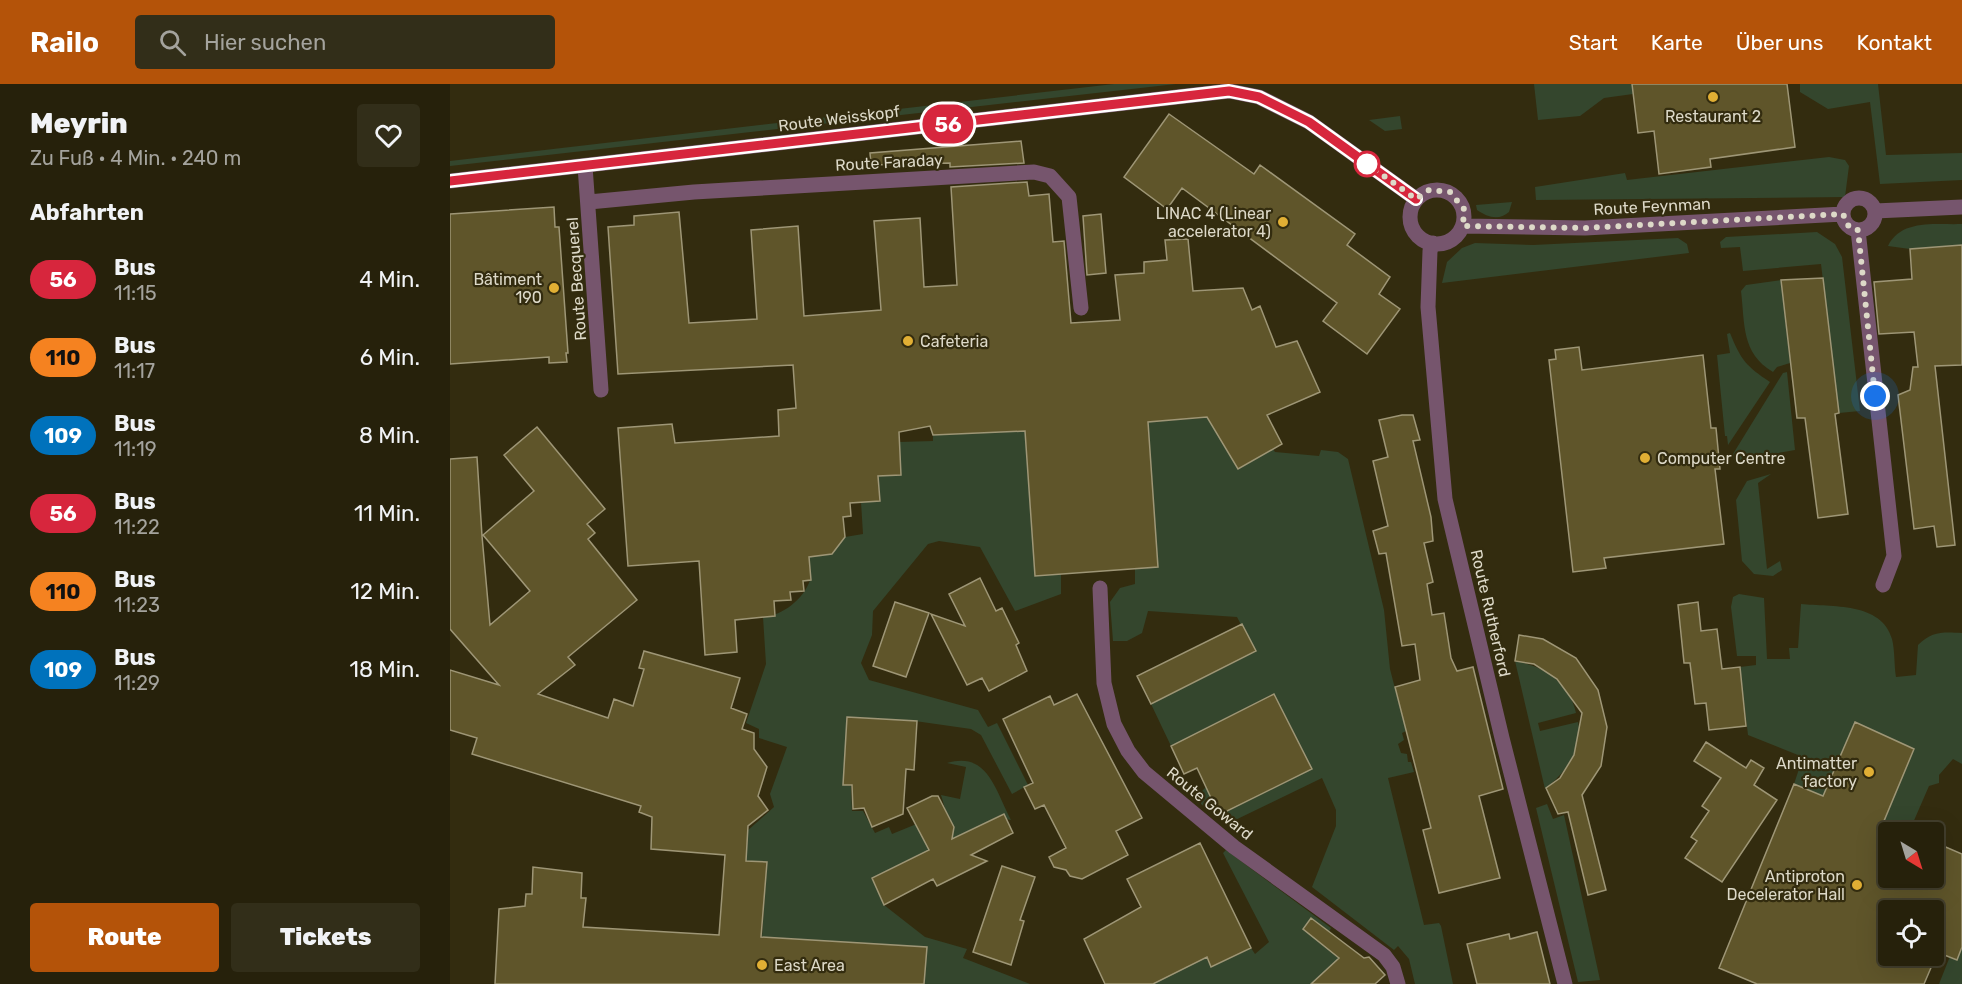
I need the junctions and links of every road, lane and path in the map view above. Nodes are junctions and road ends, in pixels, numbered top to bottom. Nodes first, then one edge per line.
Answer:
1 (585, 166) junction
2 (450, 181) edge
3 (1416, 199) junction
4 (589, 202) junction
5 (1962, 207) edge
6 (1875, 211) junction
7 (1843, 214) junction
8 (1463, 226) junction
9 (1858, 230) junction
10 (1433, 243) junction
11 (1081, 309) dead end
12 (601, 390) dead end
13 (1883, 585) dead end
14 (1100, 588) dead end
15 (1398, 984) edge
16 (1565, 984) edge

1 - 2 street, Route Weisskopf
1 - 3 street, Route Weisskopf
1 - 4 street, Route Becquerel
3 - 8 street
3 - 10 street
4 - 11 street, Route Faraday
4 - 12 street, Route Becquerel
5 - 6 street
6 - 7 street
6 - 9 street
7 - 8 street, Route Feynman
7 - 9 street
8 - 10 street
9 - 13 street
10 - 16 street, Route Rutherford
14 - 15 street, Route Goward

